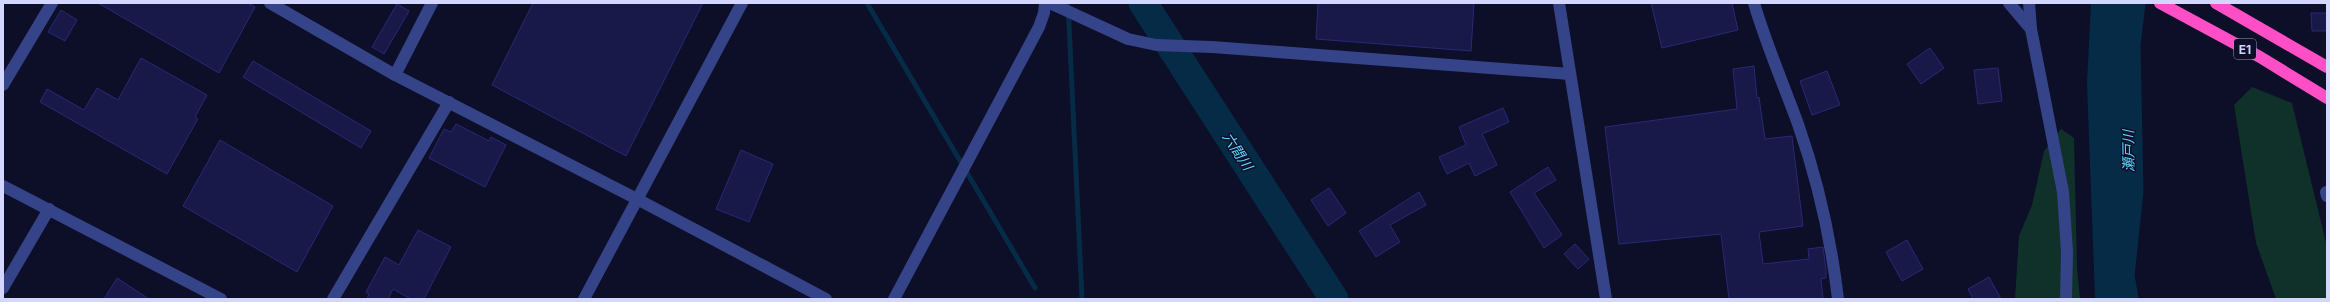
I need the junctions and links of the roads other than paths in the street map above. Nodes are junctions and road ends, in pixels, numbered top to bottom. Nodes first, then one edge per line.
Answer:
1 (52, 3) edge
2 (270, 3) edge
3 (432, 3) edge
4 (742, 3) edge
5 (1049, 3) edge
6 (1559, 3) edge
7 (1754, 3) edge
8 (2009, 3) edge
9 (2029, 3) edge
10 (2160, 3) edge
11 (2216, 3) edge
12 (2031, 29) junction
13 (2327, 67) edge
14 (1570, 74) junction
15 (395, 75) junction
16 (3, 85) edge
17 (2327, 98) edge
18 (449, 102) junction
19 (3, 186) edge
20 (637, 199) junction
21 (48, 209) junction
22 (3, 287) edge
23 (221, 299) edge
24 (333, 299) edge
25 (584, 299) edge
26 (826, 299) edge
27 (894, 299) edge
28 (1606, 299) edge
29 (1838, 299) edge
30 (2066, 299) edge

1 - 16 street
2 - 15 street
3 - 15 street
4 - 20 street
5 - 14 street
5 - 27 street
6 - 14 street
7 - 29 street
8 - 12 street
9 - 12 street
10 - 17 highway, E1
11 - 13 highway, E1
12 - 30 street
14 - 28 street
15 - 18 street
18 - 20 street
18 - 24 street
19 - 21 street
20 - 25 street
20 - 26 street
21 - 22 street
21 - 23 street

